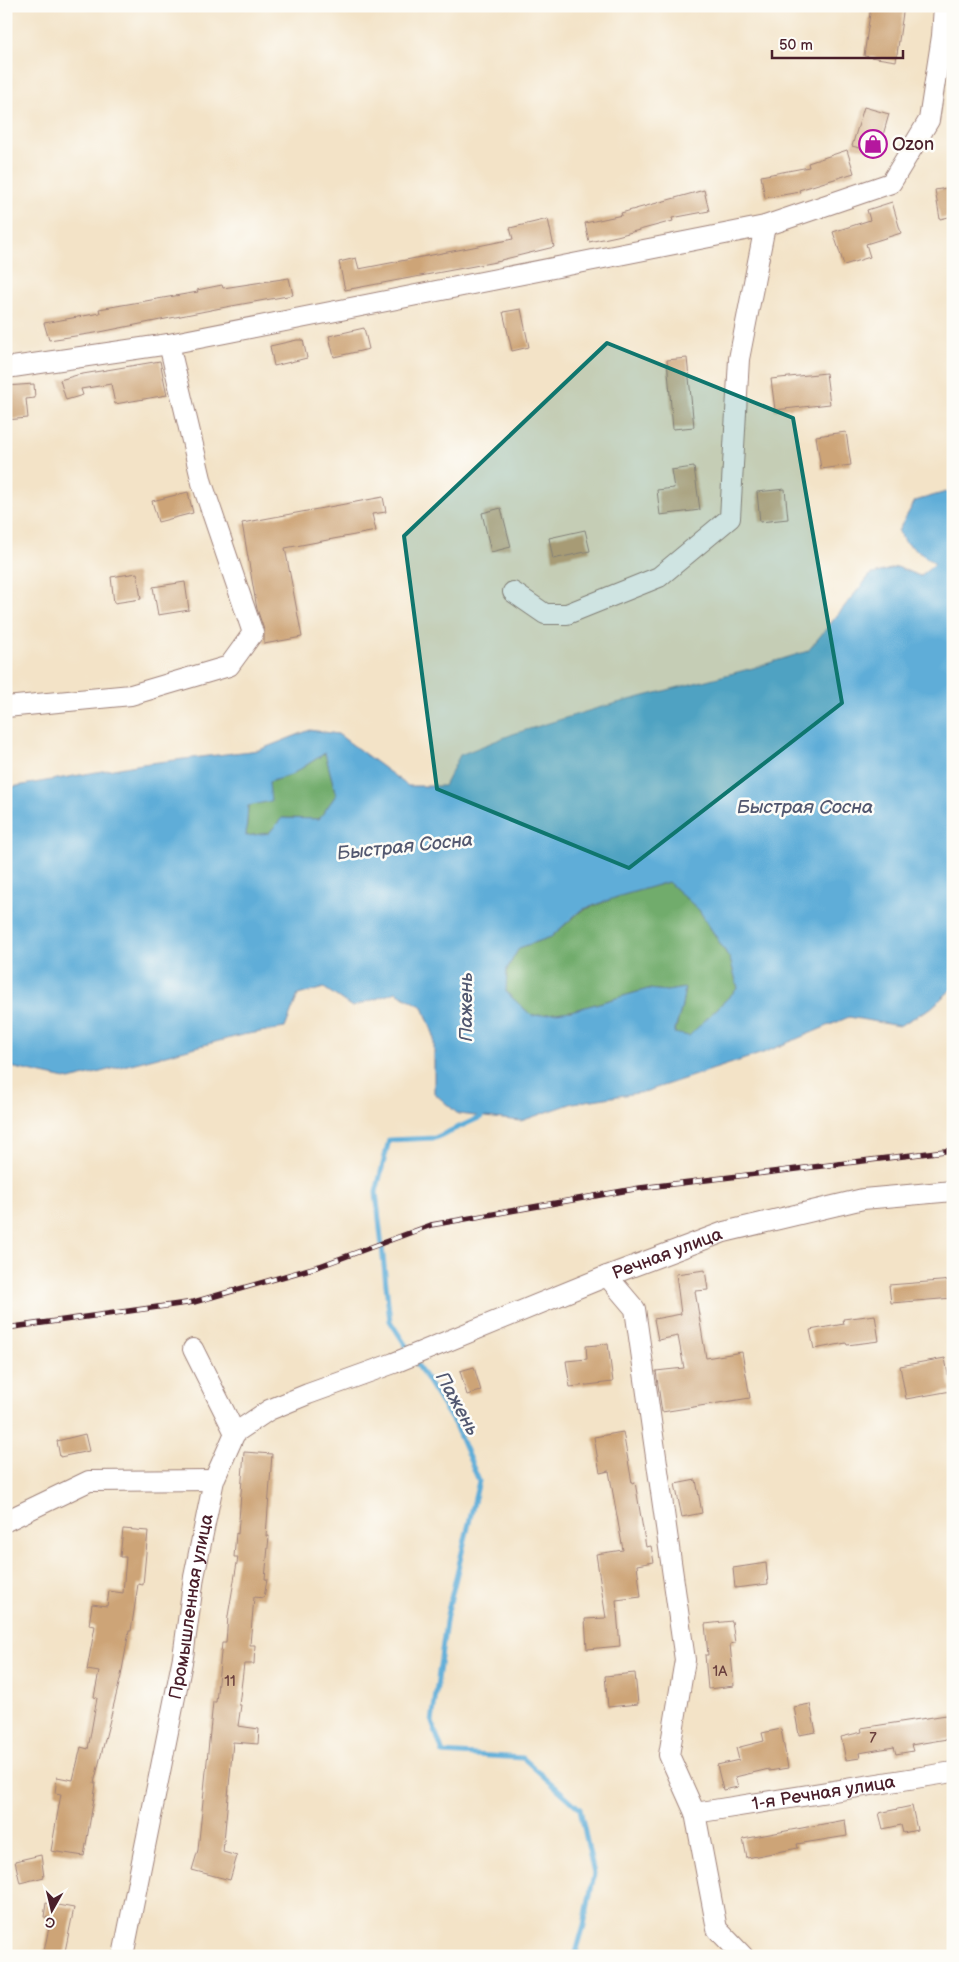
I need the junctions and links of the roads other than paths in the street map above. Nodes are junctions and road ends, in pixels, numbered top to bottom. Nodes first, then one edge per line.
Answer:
1 (944, 6) edge
2 (947, 42) edge
3 (765, 226) junction
4 (169, 344) junction
5 (6, 368) edge
6 (513, 592) dead end
7 (6, 707) edge
8 (953, 1191) edge
9 (607, 1276) junction
10 (193, 1349) dead end
11 (234, 1433) junction
12 (214, 1480) junction
13 (6, 1521) edge
14 (953, 1772) edge
15 (695, 1813) junction
16 (123, 1956) edge
17 (743, 1956) edge

1 - 2 street
2 - 3 street
3 - 4 street
3 - 6 street
4 - 5 street
4 - 7 street
8 - 9 street, Речная улица
9 - 11 street, Речная улица
9 - 15 street
10 - 11 street
11 - 12 street, Промышленная улица
12 - 13 street
12 - 16 street, Промышленная улица
14 - 15 street, 1-я Речная улица
15 - 17 street

